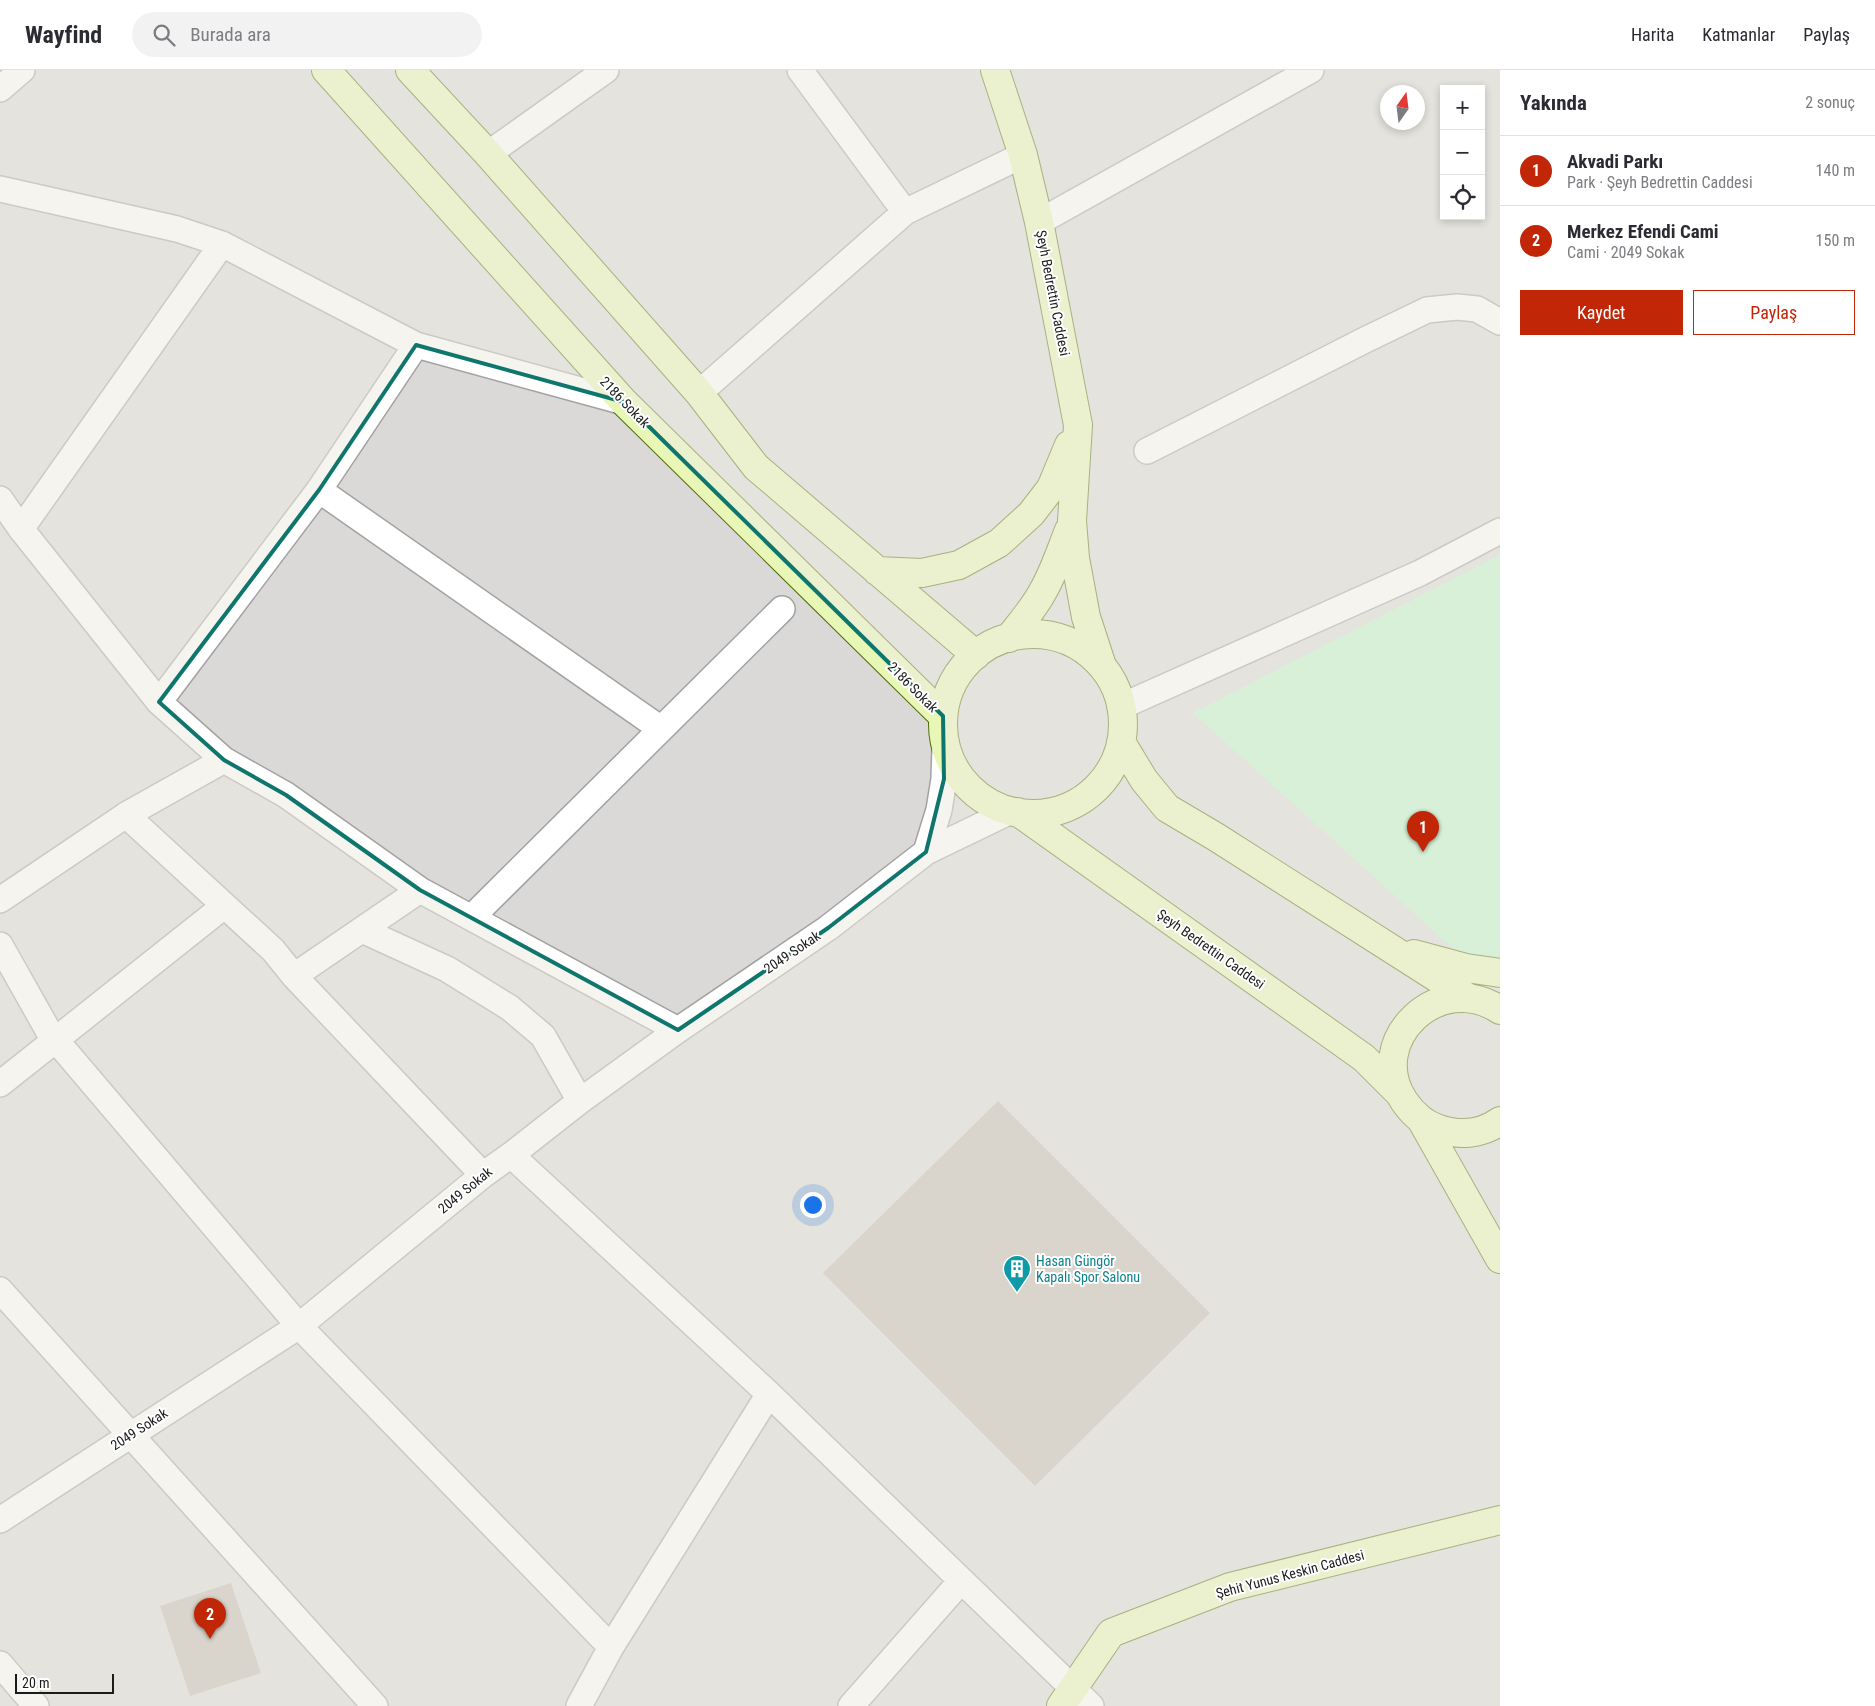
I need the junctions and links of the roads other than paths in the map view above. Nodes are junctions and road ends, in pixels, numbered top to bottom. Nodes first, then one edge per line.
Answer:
1 (22, 70) edge
2 (326, 70) edge
3 (410, 70) edge
4 (606, 70) edge
5 (800, 70) edge
6 (995, 70) edge
7 (1311, 70) edge
8 (0, 89) edge
9 (488, 154) junction
10 (1023, 155) junction
11 (0, 189) edge
12 (905, 212) junction
13 (1039, 222) junction
14 (222, 244) junction
15 (1500, 322) edge
16 (416, 345) junction
17 (699, 393) junction
18 (624, 402) junction
19 (1078, 425) junction
20 (1147, 451) dead end
21 (319, 490) junction
22 (0, 499) edge
23 (1072, 521) junction
24 (21, 529) junction
25 (1500, 531) edge
26 (877, 571) junction
27 (782, 609) dead end
28 (1009, 638) junction
29 (976, 655) junction
30 (1102, 666) junction
31 (159, 702) junction
32 (1120, 707) junction
33 (943, 716) junction
34 (662, 729) junction
35 (1121, 742) junction
36 (945, 746) junction
37 (224, 760) junction
38 (1015, 812) junction
39 (126, 815) junction
40 (926, 852) junction
41 (420, 890) junction
42 (0, 900) edge
43 (224, 906) junction
44 (472, 917) junction
45 (362, 930) junction
46 (0, 944) edge
47 (1388, 947) junction
48 (1500, 973) edge
49 (294, 976) junction
50 (1467, 997) junction
51 (1500, 1010) edge
52 (678, 1030) junction
53 (56, 1040) junction
54 (0, 1084) edge
55 (1398, 1093) junction
56 (580, 1101) junction
57 (1422, 1121) junction
58 (1500, 1121) edge
59 (512, 1155) junction
60 (483, 1175) junction
61 (1500, 1259) edge
62 (0, 1290) edge
63 (300, 1326) junction
64 (769, 1394) junction
65 (129, 1435) junction
66 (0, 1520) edge
67 (1500, 1520) edge
68 (961, 1581) junction
69 (611, 1646) junction
70 (0, 1664) edge
71 (1075, 1700) edge
72 (36, 1706) edge
73 (375, 1706) edge
74 (579, 1706) edge
75 (851, 1706) edge

1 - 8 street
2 - 18 main road, 2186 Sokak
3 - 9 main road
4 - 9 street
5 - 12 street
6 - 10 main road, Şeyh Bedrettin Caddesi
7 - 13 street
9 - 17 main road
10 - 12 street
10 - 13 main road, Şeyh Bedrettin Caddesi
11 - 14 street
12 - 17 street
13 - 19 main road, Şeyh Bedrettin Caddesi
14 - 16 street
14 - 24 street
15 - 20 street
16 - 18 street
16 - 21 street
17 - 26 main road
18 - 33 main road, 2186 Sokak
19 - 23 main road, Şeyh Bedrettin Caddesi
19 - 26 main road
21 - 31 street
21 - 34 street
22 - 24 street
23 - 28 main road, Şeyh Bedrettin Caddesi
23 - 30 main road, Şeyh Bedrettin Caddesi
24 - 31 street
25 - 32 street
26 - 29 main road
27 - 34 street
28 - 29 main road
28 - 30 main road
29 - 33 main road
30 - 32 main road
31 - 37 street
32 - 35 main road
33 - 36 main road
34 - 44 street
35 - 38 main road
35 - 47 main road
36 - 38 main road
36 - 40 street
37 - 39 street
37 - 41 street
38 - 40 street, 2049 Sokak
38 - 55 main road, Şeyh Bedrettin Caddesi
39 - 42 street
39 - 43 street
40 - 52 street, 2049 Sokak
41 - 44 street
41 - 45 street
43 - 49 street
43 - 53 street
44 - 52 street
45 - 49 street
45 - 56 street
46 - 53 street
47 - 48 main road
47 - 50 main road
49 - 60 street
50 - 51 main road
50 - 55 main road
52 - 56 street, 2049 Sokak
53 - 54 street
53 - 63 street
55 - 57 main road, Şeyh Bedrettin Caddesi
56 - 59 street, 2049 Sokak
57 - 58 main road
57 - 61 main road
59 - 60 street, 2049 Sokak
59 - 64 street
60 - 63 street, 2049 Sokak
62 - 65 street
63 - 65 street, 2049 Sokak
63 - 69 street
64 - 68 street
64 - 69 street
65 - 66 street, 2049 Sokak
65 - 73 street
67 - 71 main road, Şehit Yunus Keskin Caddesi
68 - 71 street
68 - 75 street
69 - 74 street
70 - 72 street

